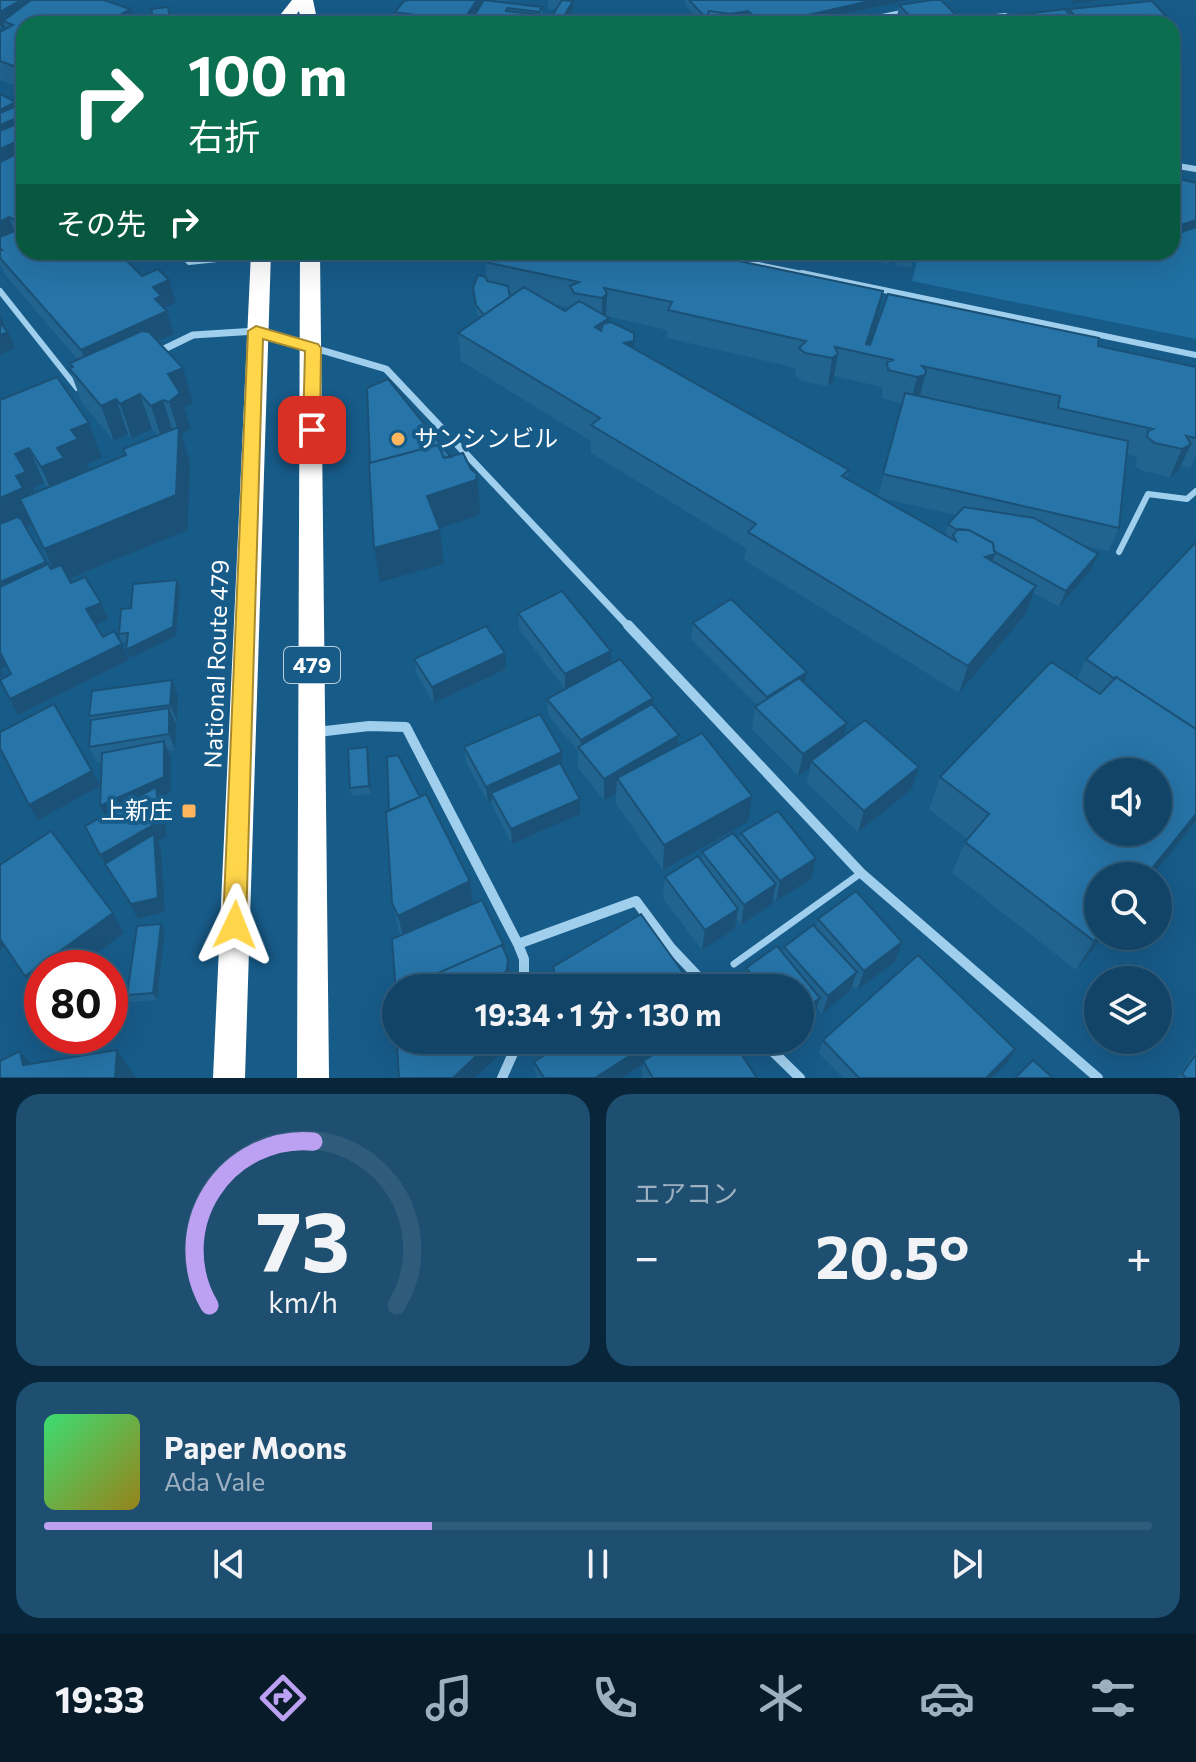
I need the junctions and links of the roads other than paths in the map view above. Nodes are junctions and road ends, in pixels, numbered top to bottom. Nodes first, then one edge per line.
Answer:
1 (302, 0) edge
2 (909, 11) edge
3 (949, 13) edge
4 (1020, 15) edge
5 (288, 16) edge
6 (886, 16) edge
7 (953, 16) edge
8 (1011, 16) edge
9 (186, 260) edge
10 (213, 260) edge
11 (260, 260) edge
12 (310, 260) edge
13 (739, 260) edge
14 (0, 291) edge
15 (256, 331) junction
16 (313, 348) junction
17 (155, 353) edge
18 (1196, 355) edge
19 (90, 382) edge
20 (77, 388) junction
21 (63, 395) edge
22 (1196, 491) edge
23 (1119, 552) edge
24 (312, 733) junction
25 (861, 873) junction
26 (518, 944) junction
27 (734, 964) dead end
28 (524, 974) edge
29 (696, 974) edge
30 (513, 1054) edge
31 (775, 1054) edge
32 (229, 1078) edge
33 (313, 1078) edge
34 (502, 1078) edge
35 (800, 1078) edge
36 (1098, 1078) edge

1 - 5 highway
2 - 6 street
3 - 7 street
4 - 8 street
9 - 10 lane
11 - 15 highway, National Route 479
12 - 16 highway, 479
13 - 18 lane
14 - 20 lane
15 - 16 street
15 - 17 street
15 - 32 highway, National Route 479
16 - 24 highway, 479
16 - 25 street
19 - 20 street
20 - 21 street
22 - 23 lane
24 - 26 street
24 - 33 highway, 479
25 - 27 lane
25 - 36 street
26 - 28 street
26 - 29 street
30 - 34 street
31 - 35 street

